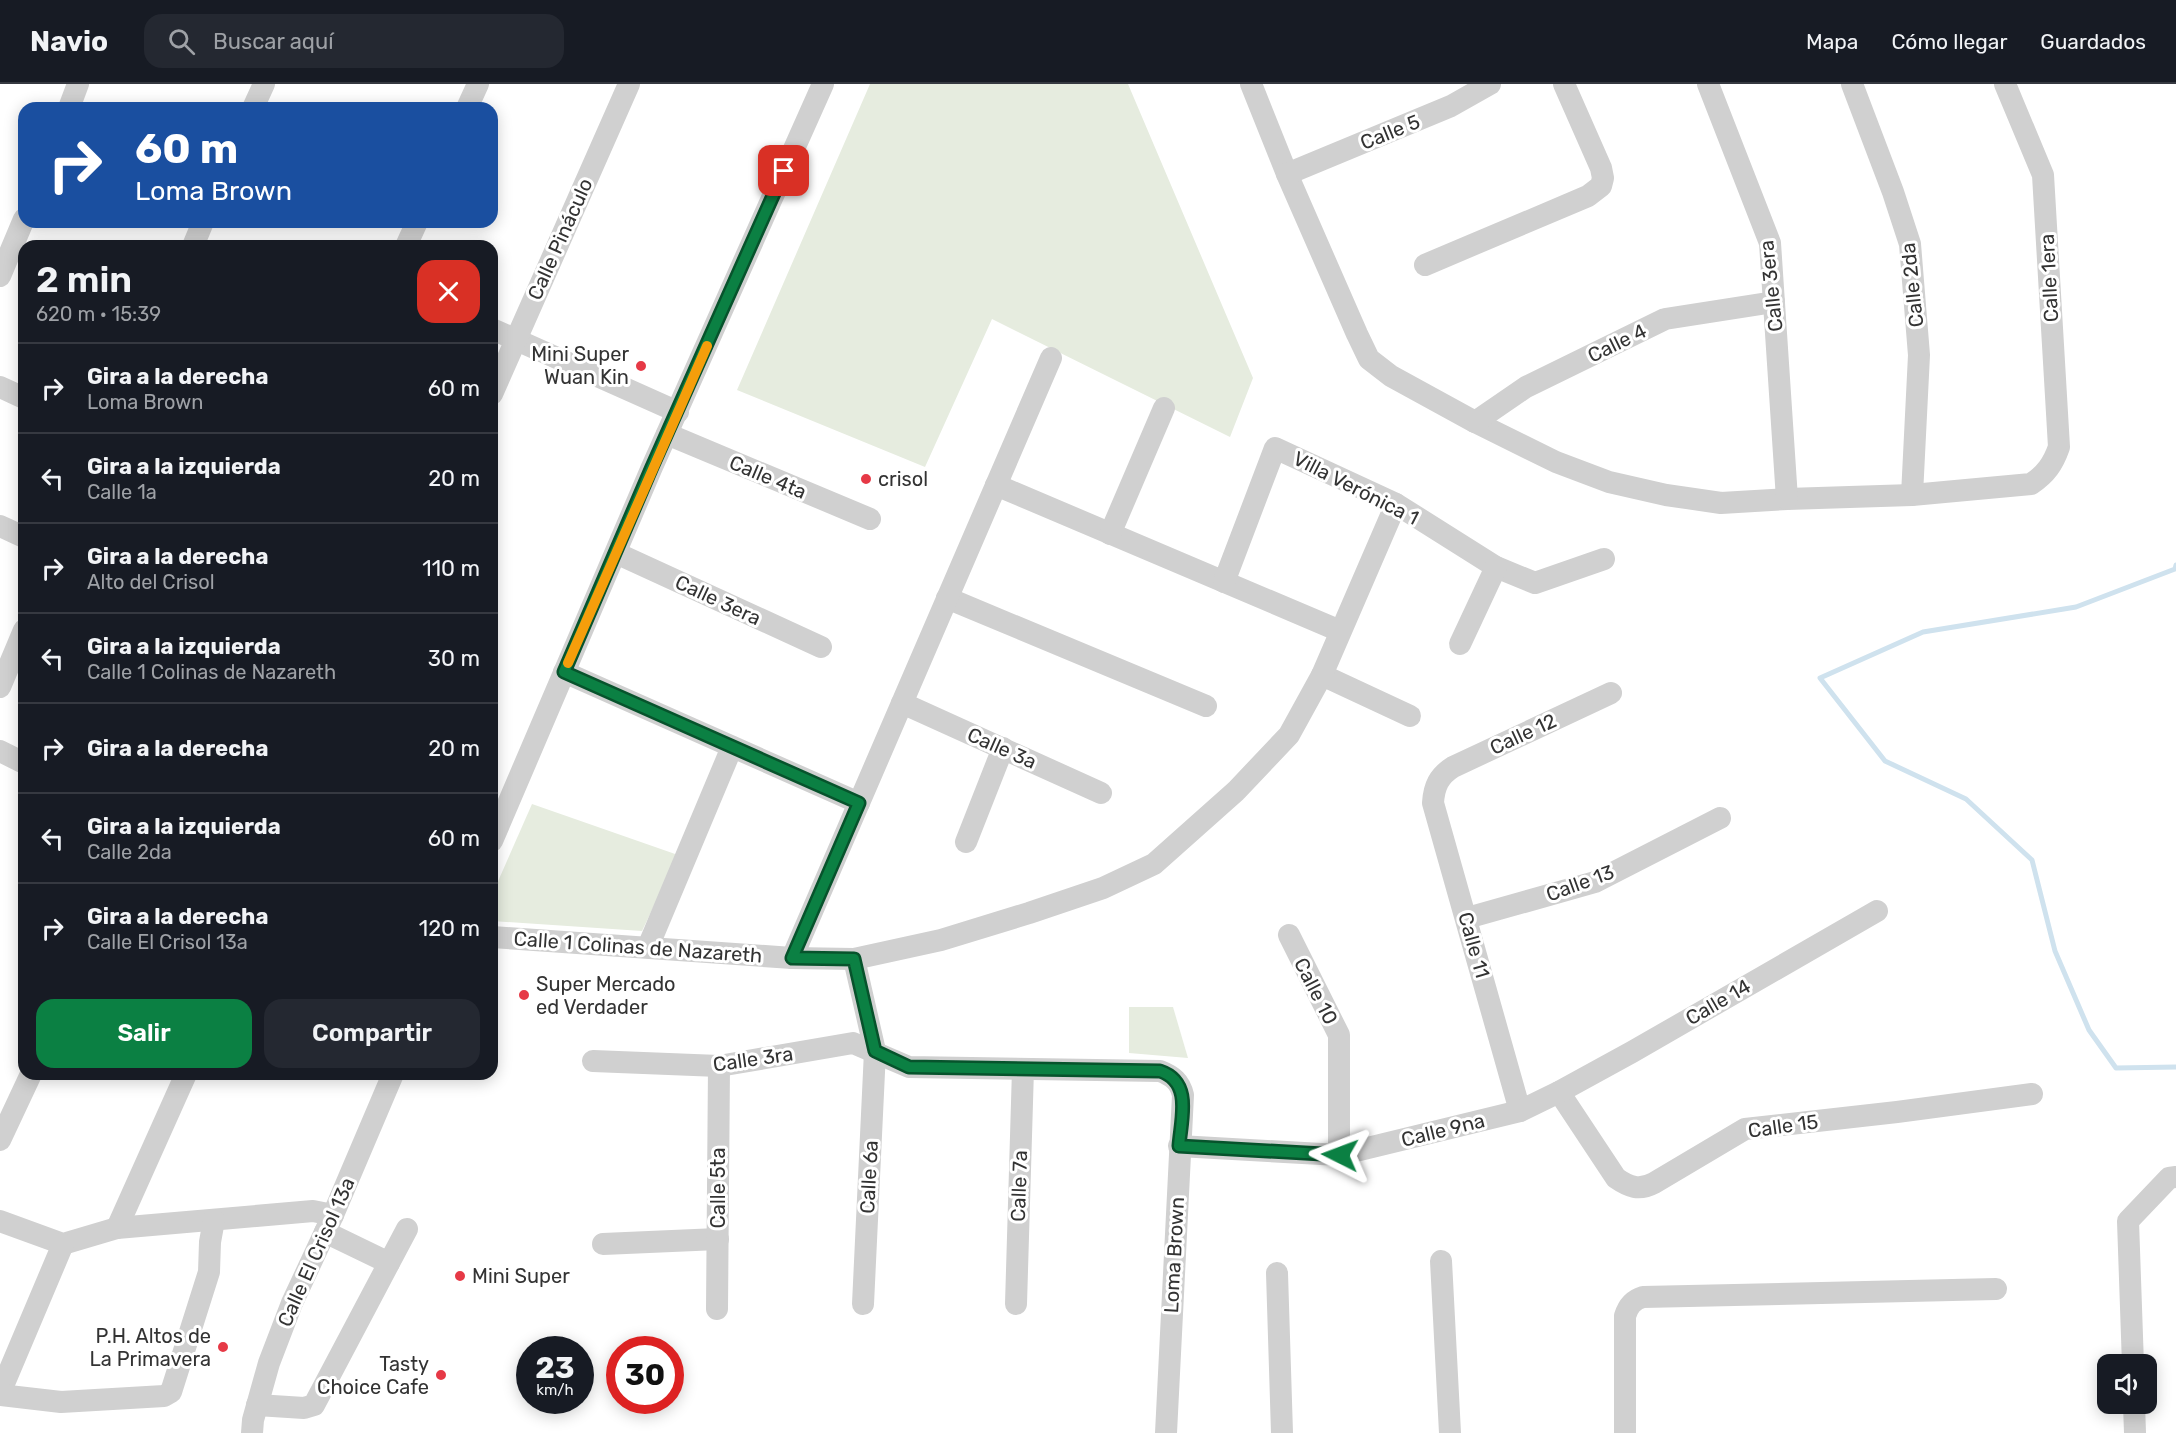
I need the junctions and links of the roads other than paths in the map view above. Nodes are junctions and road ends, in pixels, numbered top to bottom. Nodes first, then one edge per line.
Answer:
1 (78, 84) edge
2 (264, 84) edge
3 (478, 84) edge
4 (629, 84) edge
5 (823, 84) edge
6 (1251, 84) edge
7 (1490, 84) edge
8 (1564, 84) edge
9 (1708, 84) edge
10 (1852, 84) edge
11 (2005, 84) edge
12 (71, 102) edge
13 (256, 102) edge
14 (470, 102) edge
15 (1287, 174) junction
16 (18, 252) edge
17 (1425, 265) dead end
18 (0, 276) edge
19 (1774, 302) junction
20 (498, 332) edge
21 (516, 339) junction
22 (1051, 358) dead end
23 (498, 380) edge
24 (0, 387) edge
25 (18, 395) edge
26 (1164, 408) dead end
27 (678, 412) junction
28 (1475, 422) junction
29 (667, 434) junction
30 (996, 485) junction
31 (1912, 495) junction
32 (1787, 499) junction
33 (1396, 504) junction
34 (870, 519) dead end
35 (0, 526) edge
36 (18, 534) edge
37 (1110, 534) junction
38 (616, 553) junction
39 (1604, 558) dead end
40 (1496, 567) junction
41 (1224, 582) junction
42 (947, 598) junction
43 (1340, 632) junction
44 (18, 644) edge
45 (1460, 644) dead end
46 (821, 647) dead end
47 (564, 672) junction
48 (1322, 675) junction
49 (0, 687) edge
50 (1611, 693) dead end
51 (902, 703) junction
52 (1206, 706) dead end
53 (1410, 716) dead end
54 (732, 747) junction
55 (1003, 748) junction
56 (0, 752) edge
57 (18, 760) edge
58 (1438, 780) joint
59 (1101, 793) dead end
60 (859, 803) junction
61 (1720, 818) dead end
62 (498, 827) edge
63 (966, 842) dead end
64 (1877, 911) dead end
65 (1467, 918) junction
66 (1289, 935) dead end
67 (498, 937) edge
68 (648, 947) junction
69 (792, 958) junction
70 (854, 959) junction
71 (875, 1051) junction
72 (593, 1061) dead end
73 (719, 1066) junction
74 (1023, 1069) junction
75 (1176, 1079) joint
76 (28, 1080) edge
77 (183, 1080) edge
78 (390, 1080) edge
79 (1559, 1092) junction
80 (2032, 1094) dead end
81 (1520, 1111) junction
82 (0, 1140) edge
83 (1179, 1146) junction
84 (1340, 1155) junction
85 (2176, 1177) edge
86 (214, 1220) junction
87 (0, 1221) edge
88 (329, 1223) junction
89 (117, 1228) junction
90 (406, 1229) dead end
91 (718, 1239) junction
92 (63, 1244) junction
93 (603, 1244) dead end
94 (1441, 1261) dead end
95 (389, 1263) junction
96 (1277, 1273) dead end
97 (1996, 1289) dead end
98 (863, 1304) dead end
99 (1016, 1304) dead end
100 (717, 1309) dead end
101 (2133, 1354) edge
102 (0, 1394) edge
103 (257, 1405) junction
104 (2135, 1414) edge
105 (252, 1433) edge
106 (1166, 1433) edge
107 (1282, 1433) edge
108 (1450, 1433) edge
109 (1625, 1433) edge
110 (2136, 1433) edge

1 - 12 street
2 - 13 street
3 - 14 street
4 - 21 street, Calle Pináculo
5 - 27 street
6 - 15 street
7 - 15 street, Calle 5
8 - 17 street
9 - 19 street, Calle 3era
10 - 31 street, Calle 2da
11 - 31 street, Calle 1era
15 - 28 street
16 - 18 street
19 - 28 street, Calle 4
19 - 32 street, Calle 3era
20 - 21 street
21 - 23 street, Calle Pináculo
21 - 27 street
22 - 30 street
24 - 25 street
26 - 37 street
27 - 29 street
28 - 32 street
29 - 34 street, Calle 4ta
29 - 38 street
30 - 37 street
30 - 42 street
31 - 32 street
33 - 40 street, Villa Verónica 1
33 - 41 street, Villa Verónica 1
33 - 43 street, Calle 1 Colinas de Nazareth
35 - 36 street
37 - 41 street
38 - 46 street, Calle 3era
38 - 47 street
39 - 40 street, Villa Verónica 1
40 - 45 street
41 - 43 street
42 - 51 street
42 - 52 street
43 - 48 street, Calle 1 Colinas de Nazareth
44 - 49 street
47 - 54 street
47 - 62 street
48 - 53 street
48 - 70 street, Calle 1 Colinas de Nazareth
50 - 58 street, Calle 12
51 - 55 street, Calle 3a
51 - 60 street
54 - 60 street
54 - 68 street
55 - 59 street, Calle 3a
55 - 63 street
56 - 57 street
58 - 65 street, Calle 11
60 - 69 street
61 - 65 street, Calle 13
64 - 79 street, Calle 14
65 - 81 street, Calle 11
66 - 84 street, Calle 10
67 - 68 street, Calle 1 Colinas de Nazareth
68 - 69 street, Calle 1 Colinas de Nazareth
69 - 70 street, Calle 1 Colinas de Nazareth
70 - 71 street, Calle 6a
71 - 73 street, Calle 3ra
71 - 74 street, Calle 3ra
71 - 98 street, Calle 6a
72 - 73 street, Calle 3ra
73 - 91 street, Calle 5ta
74 - 75 street, Calle 3ra
74 - 99 street, Calle 7a
75 - 83 street, Loma Brown
76 - 82 street
77 - 89 street
78 - 88 street, Calle El Crisol 13a
79 - 80 street, Calle 15
79 - 81 street, Calle 9na
81 - 84 street, Calle 9na
83 - 84 street, Calle 9na
83 - 106 street, Loma Brown
85 - 101 street
86 - 88 street
86 - 89 street
86 - 102 street
87 - 92 street
88 - 95 street
88 - 103 street, Calle El Crisol 13a
89 - 92 street
90 - 95 street
91 - 93 street
91 - 100 street, Calle 5ta
92 - 102 street
94 - 108 street
95 - 103 street
96 - 107 street
97 - 109 street
103 - 105 street, Calle El Crisol 13a
104 - 110 street

